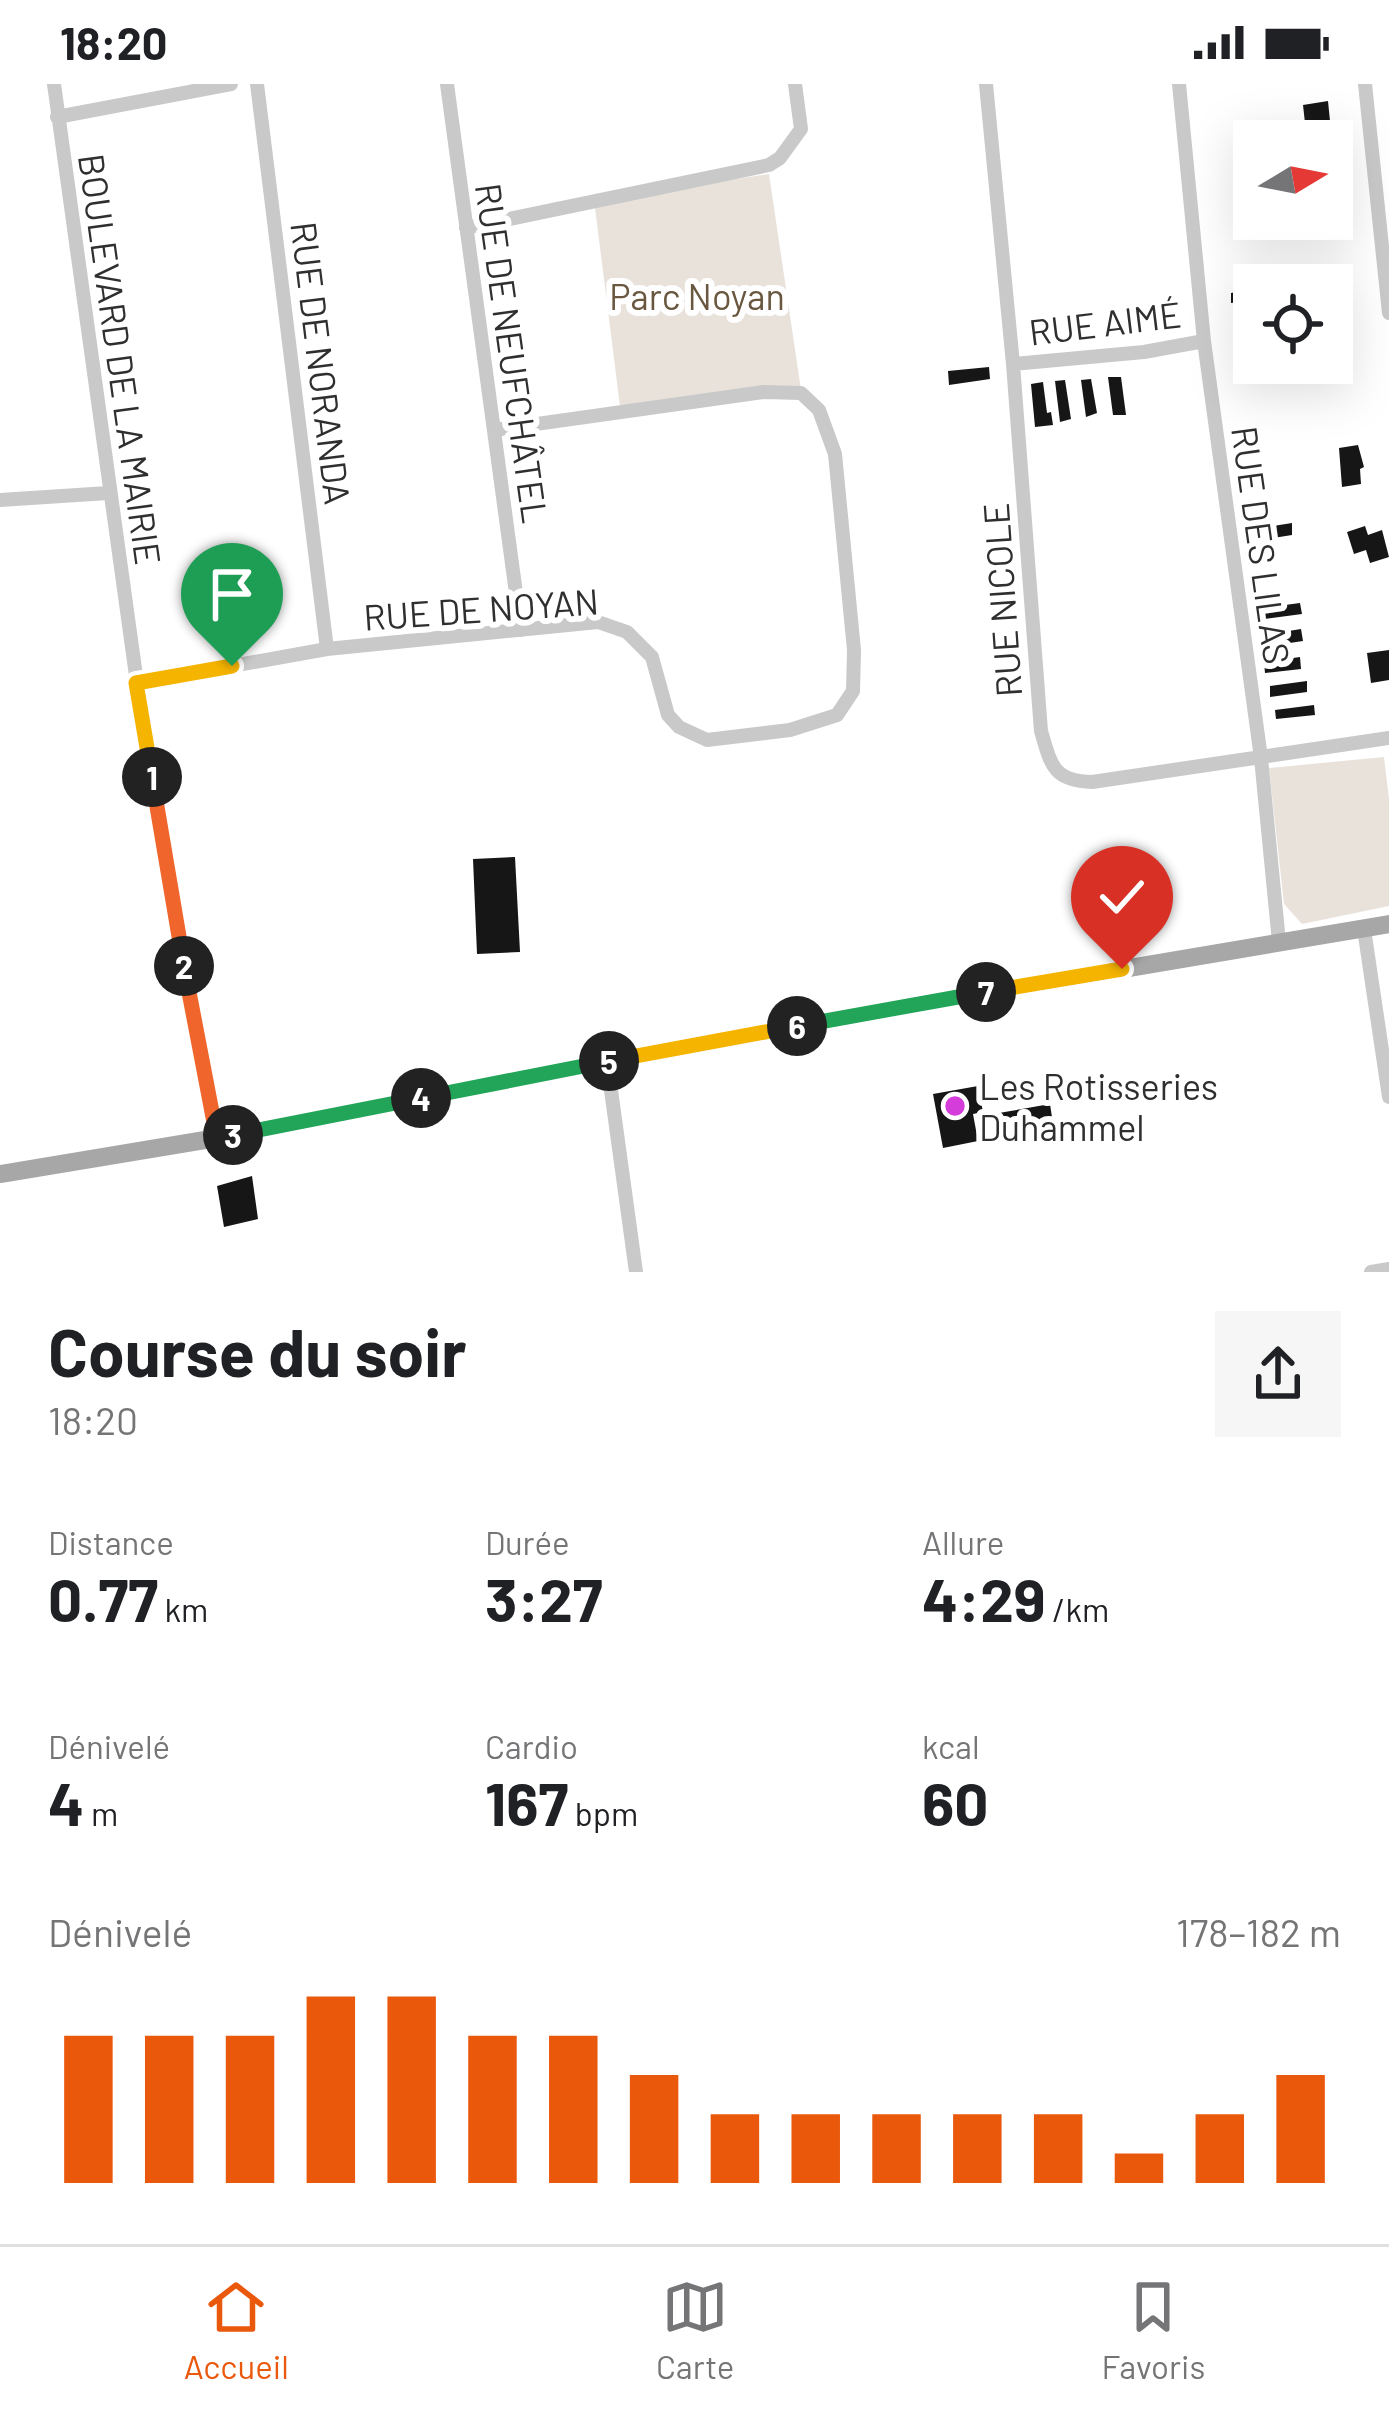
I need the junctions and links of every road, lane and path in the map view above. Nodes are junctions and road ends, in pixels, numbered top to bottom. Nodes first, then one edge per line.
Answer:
1 (54, 84) edge
2 (231, 84) edge
3 (257, 84) edge
4 (447, 84) edge
5 (795, 84) edge
6 (986, 84) edge
7 (1179, 84) edge
8 (1365, 84) edge
9 (57, 117) junction
10 (466, 229) junction
11 (1389, 313) edge
12 (1204, 341) junction
13 (1013, 364) junction
14 (494, 430) junction
15 (108, 493) junction
16 (0, 500) edge
17 (520, 629) junction
18 (327, 649) junction
19 (136, 683) junction
20 (1389, 738) edge
21 (1261, 758) junction
22 (1389, 924) edge
23 (1364, 928) junction
24 (1279, 942) junction
25 (607, 1061) junction
26 (1389, 1097) edge
27 (217, 1138) junction
28 (0, 1174) edge
29 (1389, 1268) edge
30 (636, 1272) edge
31 (1371, 1272) edge

1 - 9 street, BOULEVARD DE LA MAIRIE
2 - 9 street
3 - 18 street, RUE DE NORANDA
4 - 10 street, RUE DE NEUFCHÂTEL
5 - 10 street
6 - 13 street, RUE NICOLE
7 - 12 street, RUE DES LILAS
8 - 11 street
9 - 15 street, BOULEVARD DE LA MAIRIE
10 - 14 street, RUE DE NEUFCHÂTEL
12 - 13 street, RUE AIMÉ
12 - 21 street, RUE DES LILAS
13 - 21 street, RUE NICOLE
14 - 17 street, RUE DE NEUFCHÂTEL
14 - 17 street, RUE DE NOYAN
15 - 16 street
15 - 19 street, BOULEVARD DE LA MAIRIE
17 - 18 street, RUE DE NOYAN
18 - 19 street, RUE DE NOYAN
19 - 27 street, BOULEVARD DE LA MAIRIE
20 - 21 street, RUE NICOLE
21 - 24 street, RUE DES LILAS
22 - 23 main road
23 - 24 main road
23 - 26 street
24 - 25 main road
25 - 27 main road
25 - 30 street
27 - 28 main road
29 - 31 street

